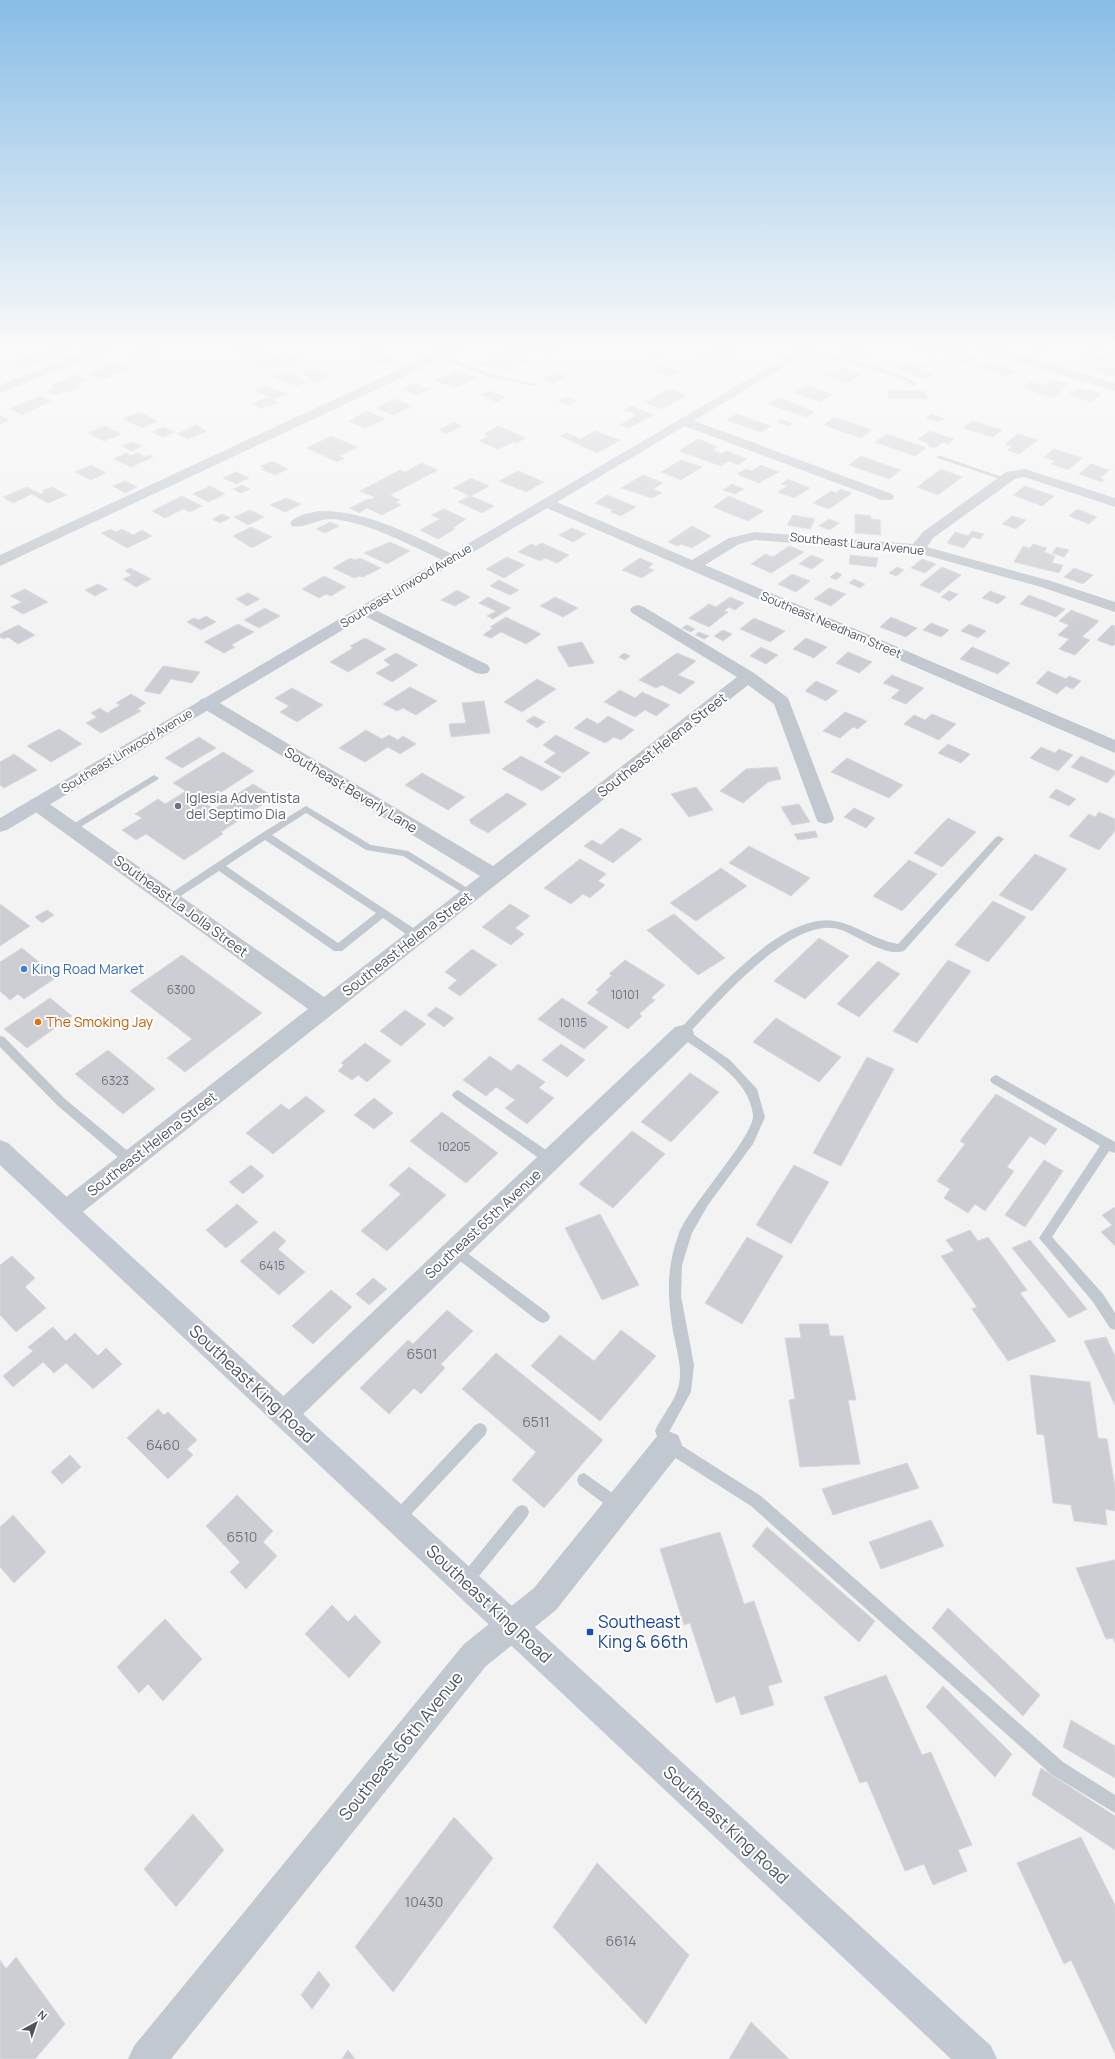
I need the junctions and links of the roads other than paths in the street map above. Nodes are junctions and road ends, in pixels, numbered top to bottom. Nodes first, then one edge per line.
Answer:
1 (253, 442) edge
2 (649, 442) edge
3 (740, 442) edge
4 (939, 457) dead end
5 (1012, 476) junction
6 (887, 497) dead end
7 (547, 503) junction
8 (1115, 503) edge
9 (297, 523) dead end
10 (919, 549) junction
11 (452, 559) junction
12 (0, 561) edge
13 (694, 565) junction
14 (1115, 607) edge
15 (366, 610) junction
16 (638, 610) dead end
17 (482, 669) dead end
18 (748, 677) junction
19 (207, 703) junction
20 (1115, 747) edge
21 (154, 778) dead end
22 (37, 804) junction
23 (825, 818) dead end
24 (0, 826) edge
25 (71, 828) junction
26 (265, 835) junction
27 (999, 839) dead end
28 (219, 866) junction
29 (495, 876) junction
30 (472, 894) junction
31 (169, 899) junction
32 (383, 914) junction
33 (418, 936) junction
34 (324, 1008) junction
35 (683, 1033) junction
36 (0, 1040) edge
37 (996, 1080) dead end
38 (458, 1094) dead end
39 (1111, 1146) edge
40 (0, 1150) edge
41 (551, 1160) junction
42 (131, 1161) junction
43 (66, 1211) junction
44 (455, 1250) junction
45 (543, 1317) dead end
46 (1115, 1324) edge
47 (284, 1414) junction
48 (480, 1430) dead end
49 (668, 1445) junction
50 (584, 1480) dead end
51 (619, 1506) junction
52 (522, 1512) dead end
53 (397, 1519) junction
54 (465, 1582) junction
55 (512, 1626) junction
56 (1115, 1805) edge
57 (147, 2059) edge
58 (978, 2059) edge

1 - 12 street
2 - 7 main road, Southeast Linwood Avenue
3 - 6 street
4 - 5 lane
5 - 8 street
5 - 10 street
7 - 11 main road, Southeast Linwood Avenue
7 - 13 street, Southeast Needham Street
9 - 11 street
10 - 13 street, Southeast Laura Avenue
10 - 14 street, Southeast Laura Avenue
11 - 15 main road, Southeast Linwood Avenue
13 - 20 street, Southeast Needham Street
15 - 17 street
15 - 19 main road, Southeast Linwood Avenue
16 - 18 street
18 - 23 street
18 - 29 street, Southeast Helena Street
19 - 22 main road, Southeast Linwood Avenue
19 - 29 street, Southeast Beverly Lane
21 - 25 lane
22 - 24 main road, Southeast Linwood Avenue
22 - 25 street, Southeast La Jolla Street
25 - 31 street, Southeast La Jolla Street
26 - 28 lane
26 - 30 lane
26 - 32 lane
27 - 35 lane
28 - 31 lane
28 - 32 lane
29 - 30 street, Southeast Helena Street
30 - 33 street, Southeast Helena Street
31 - 34 street, Southeast La Jolla Street
32 - 33 lane
33 - 34 street, Southeast Helena Street
34 - 42 street, Southeast Helena Street
35 - 41 street, Southeast 65th Avenue
35 - 49 lane
36 - 42 lane
37 - 39 lane
38 - 41 lane
39 - 46 lane
40 - 43 main road, Southeast King Road
41 - 44 street, Southeast 65th Avenue
42 - 43 street, Southeast Helena Street
43 - 47 main road, Southeast King Road
44 - 45 lane
44 - 47 street, Southeast 65th Avenue
47 - 53 main road, Southeast King Road
48 - 53 lane
49 - 51 street, Southeast 66th Avenue
49 - 56 lane
50 - 51 lane
51 - 55 street, Southeast 66th Avenue
52 - 54 lane
53 - 54 main road, Southeast King Road
54 - 55 main road, Southeast King Road
55 - 57 street, Southeast 66th Avenue
55 - 58 main road, Southeast King Road

